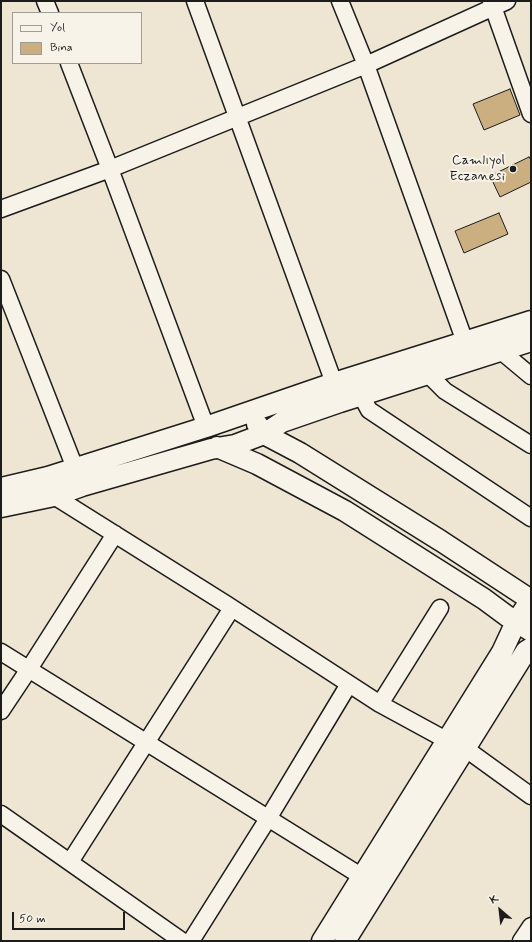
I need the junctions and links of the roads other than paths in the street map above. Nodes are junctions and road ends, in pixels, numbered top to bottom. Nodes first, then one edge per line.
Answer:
1 (45, 1) edge
2 (194, 1) edge
3 (340, 1) edge
4 (497, 3) edge
5 (50, 12) edge
6 (69, 64) edge
7 (366, 65) junction
8 (531, 114) edge
9 (238, 116) junction
10 (110, 169) junction
11 (1, 208) edge
12 (1, 279) edge
13 (531, 321) edge
14 (531, 341) edge
15 (465, 342) junction
16 (501, 351) junction
17 (428, 374) junction
18 (531, 376) edge
19 (334, 383) junction
20 (361, 395) junction
21 (244, 414) junction
22 (206, 426) junction
23 (264, 434) junction
24 (531, 445) edge
25 (218, 447) junction
26 (76, 468) junction
27 (1, 488) edge
28 (54, 496) junction
29 (1, 507) edge
30 (531, 518) edge
31 (115, 534) junction
32 (531, 600) edge
33 (232, 608) junction
34 (440, 608) dead end
35 (524, 627) edge
36 (531, 648) edge
37 (1, 652) edge
38 (29, 670) junction
39 (349, 684) junction
40 (380, 704) junction
41 (1, 711) edge
42 (146, 742) junction
43 (457, 745) junction
44 (531, 796) edge
45 (1, 814) edge
46 (269, 817) junction
47 (70, 862) junction
48 (361, 876) junction
49 (531, 926) edge
50 (173, 938) edge
51 (191, 941) edge
52 (322, 941) edge
53 (345, 941) edge
54 (521, 941) edge

1 - 5 street
2 - 9 street
3 - 7 street
4 - 7 street
4 - 8 street
6 - 10 street
7 - 9 street
7 - 15 street
9 - 10 street
9 - 19 street
10 - 11 street
10 - 22 street
12 - 26 street
13 - 15 street
14 - 16 street
15 - 19 street
16 - 17 street
16 - 18 street
17 - 20 street
17 - 24 street
19 - 21 street
20 - 23 street
20 - 30 street
21 - 22 street
21 - 23 street
22 - 25 street
22 - 26 street
23 - 25 street
23 - 32 street
25 - 28 street
25 - 35 street
26 - 27 street
28 - 29 street
28 - 31 street
31 - 33 street
31 - 38 street
32 - 35 street
33 - 39 street
33 - 42 street
34 - 40 street
35 - 43 street
36 - 43 street
37 - 38 street
38 - 41 street
38 - 42 street
39 - 40 street
39 - 46 street
40 - 43 street
42 - 46 street
42 - 47 street
43 - 44 street
43 - 48 street
43 - 53 street
45 - 47 street
46 - 48 street
46 - 51 street
47 - 50 street
48 - 52 street
49 - 54 street

